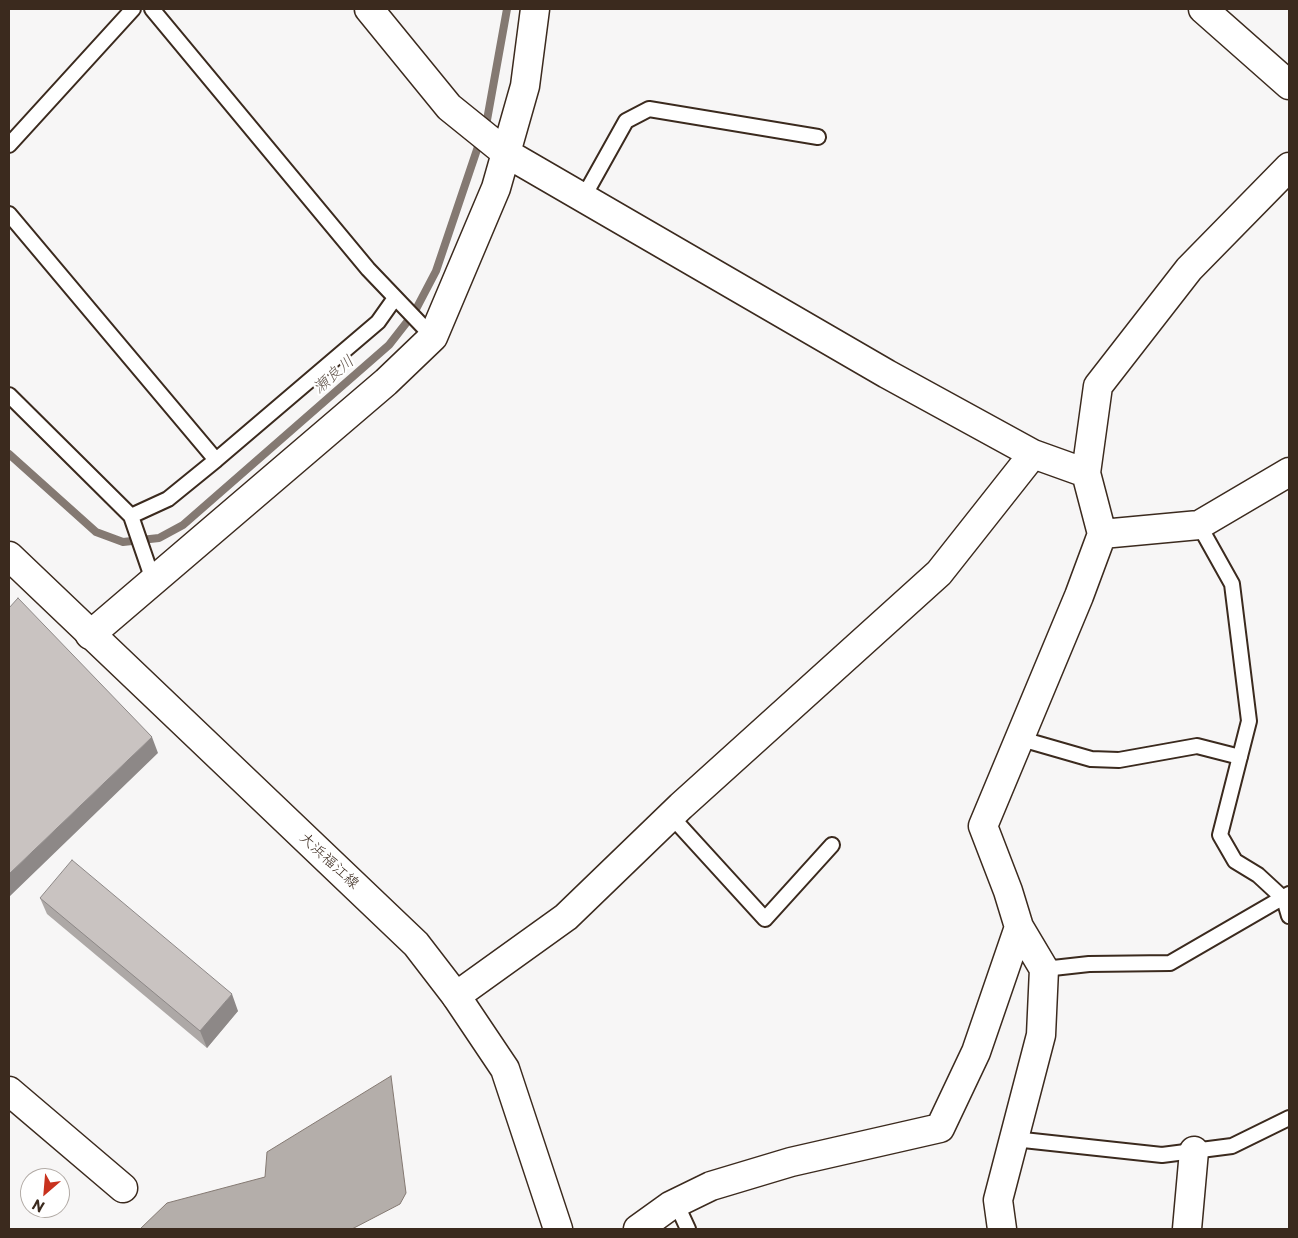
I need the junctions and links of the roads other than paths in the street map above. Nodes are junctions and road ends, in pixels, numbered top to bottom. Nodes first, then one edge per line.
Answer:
1 (133, 9) edge
2 (152, 9) edge
3 (369, 9) edge
4 (535, 9) edge
5 (1202, 9) edge
6 (1289, 85) edge
7 (818, 137) dead end
8 (9, 145) edge
9 (506, 153) junction
10 (1289, 167) edge
11 (583, 198) junction
12 (9, 214) edge
13 (395, 298) junction
14 (433, 337) junction
15 (9, 395) edge
16 (1033, 454) junction
17 (216, 460) junction
18 (1086, 472) junction
19 (1289, 472) edge
20 (131, 516) junction
21 (1199, 524) junction
22 (1102, 534) junction
23 (9, 556) edge
24 (153, 580) junction
25 (90, 635) junction
26 (1018, 738) junction
27 (1240, 757) junction
28 (671, 816) junction
29 (832, 845) dead end
30 (1287, 897) edge
31 (1289, 916) edge
32 (1019, 927) junction
33 (1044, 969) junction
34 (456, 996) junction
35 (9, 1092) edge
36 (1289, 1118) edge
37 (1014, 1139) junction
38 (1194, 1151) junction
39 (124, 1188) dead end
40 (676, 1203) junction
41 (558, 1229) edge
42 (638, 1229) edge
43 (688, 1229) edge
44 (1002, 1229) edge
45 (1187, 1229) edge

1 - 8 lane
2 - 13 lane
3 - 9 street
4 - 9 street
5 - 6 street
7 - 11 lane
9 - 11 street
9 - 14 street
10 - 18 street
11 - 16 street
12 - 17 lane
13 - 14 lane
13 - 17 lane
14 - 24 street
15 - 20 lane
16 - 18 street
16 - 28 street
17 - 20 lane
18 - 22 street
19 - 21 street
20 - 24 lane
21 - 22 street
21 - 27 lane
22 - 26 street
23 - 25 street, 大浜福江線
24 - 25 street
25 - 34 street, 大浜福江線
26 - 27 lane
26 - 32 street
27 - 30 lane
28 - 29 lane
28 - 34 street
30 - 31 lane
30 - 33 lane
32 - 33 street
32 - 40 street
33 - 37 street
34 - 41 street, 大浜福江線
35 - 39 street
36 - 38 lane
37 - 38 lane
37 - 44 street
38 - 45 street
40 - 42 street
40 - 43 lane

